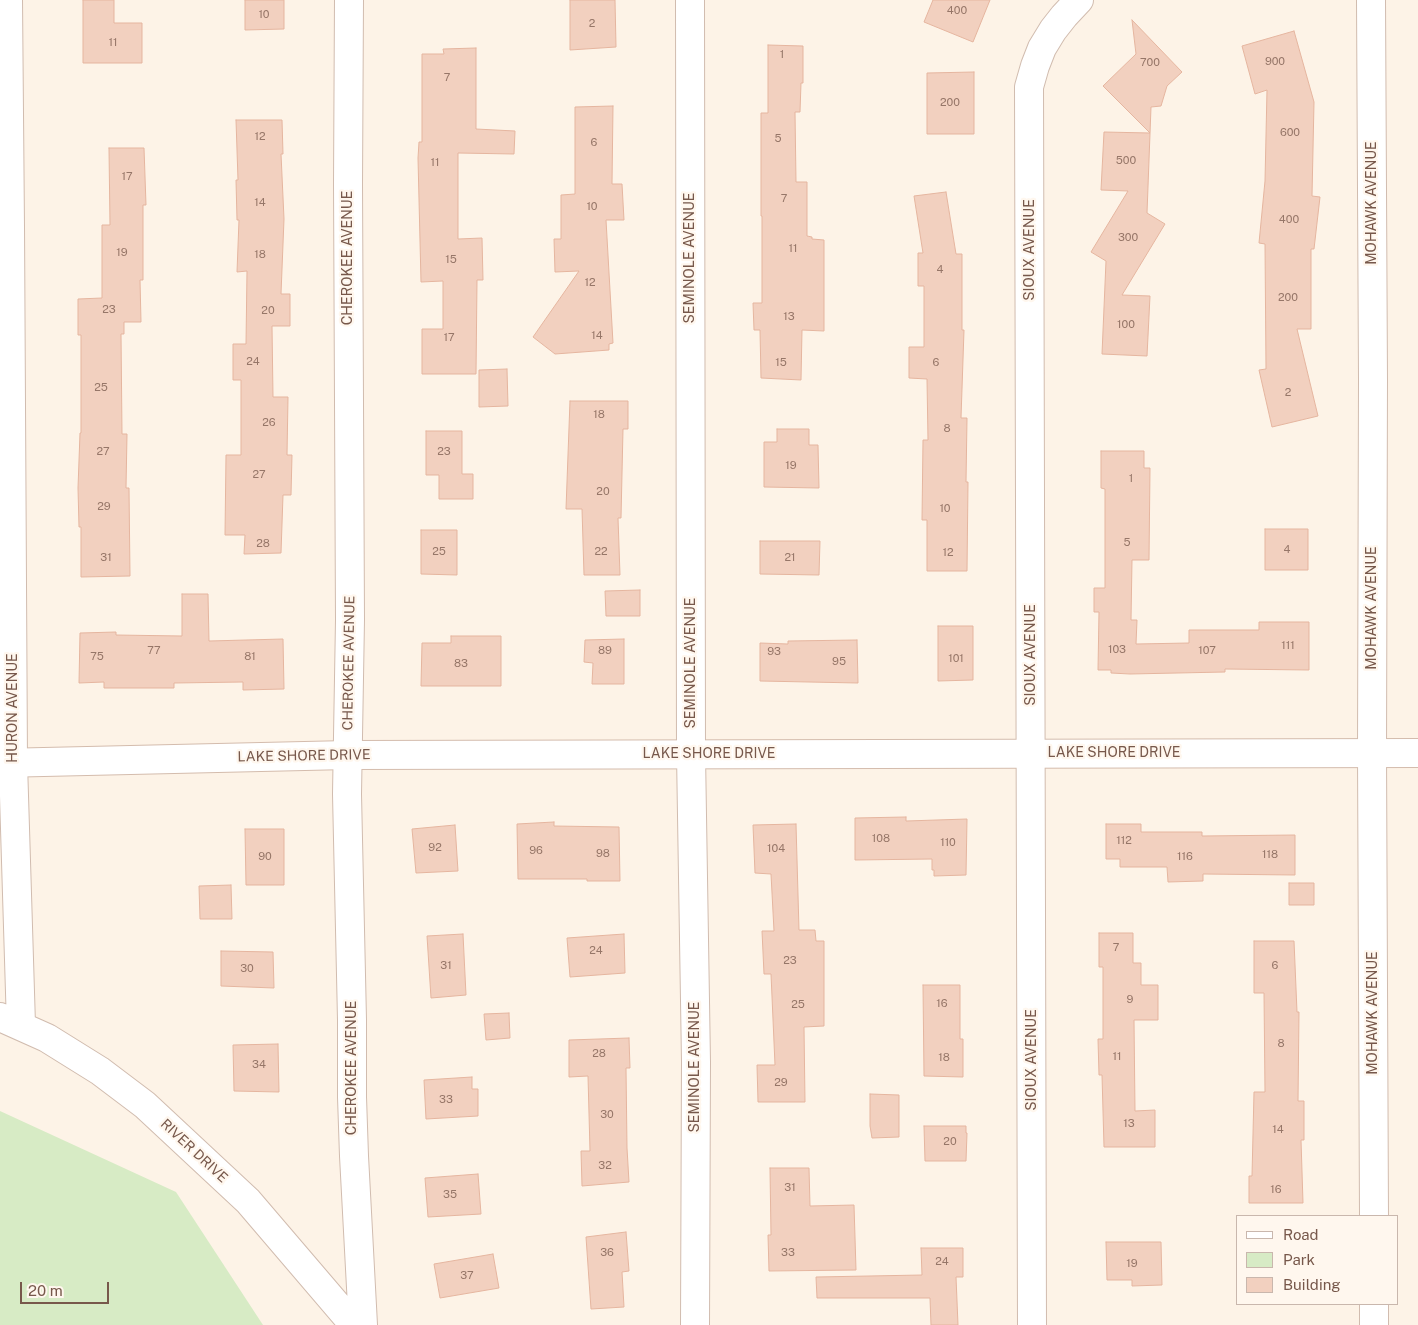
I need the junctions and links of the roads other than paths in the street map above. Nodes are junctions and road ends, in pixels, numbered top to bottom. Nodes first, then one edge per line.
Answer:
1 (8, 0) edge
2 (349, 0) edge
3 (690, 0) edge
4 (1079, 0) edge
5 (1371, 0) edge
6 (1031, 753) junction
7 (1372, 753) junction
8 (1418, 753) edge
9 (691, 754) junction
10 (348, 755) junction
11 (7, 763) edge
12 (10, 1021) edge
13 (1374, 1215) edge
14 (1374, 1305) edge
15 (354, 1325) edge
16 (364, 1325) edge
17 (695, 1325) edge
18 (1032, 1325) edge
19 (1374, 1325) edge

1 - 11 street, HURON AVENUE
2 - 10 street, CHEROKEE AVENUE
3 - 9 street, SEMINOLE AVENUE
4 - 6 street, SIOUX AVENUE
5 - 7 street, MOHAWK AVENUE
6 - 7 street, LAKE SHORE DRIVE
6 - 9 street, LAKE SHORE DRIVE
6 - 18 street, SIOUX AVENUE
7 - 8 street, LAKE SHORE DRIVE
7 - 13 street, MOHAWK AVENUE
9 - 10 street, LAKE SHORE DRIVE
9 - 17 street, SEMINOLE AVENUE
10 - 11 street, LAKE SHORE DRIVE
10 - 16 street, CHEROKEE AVENUE
11 - 12 street, HURON AVENUE
12 - 15 street, RIVER DRIVE
14 - 19 street

